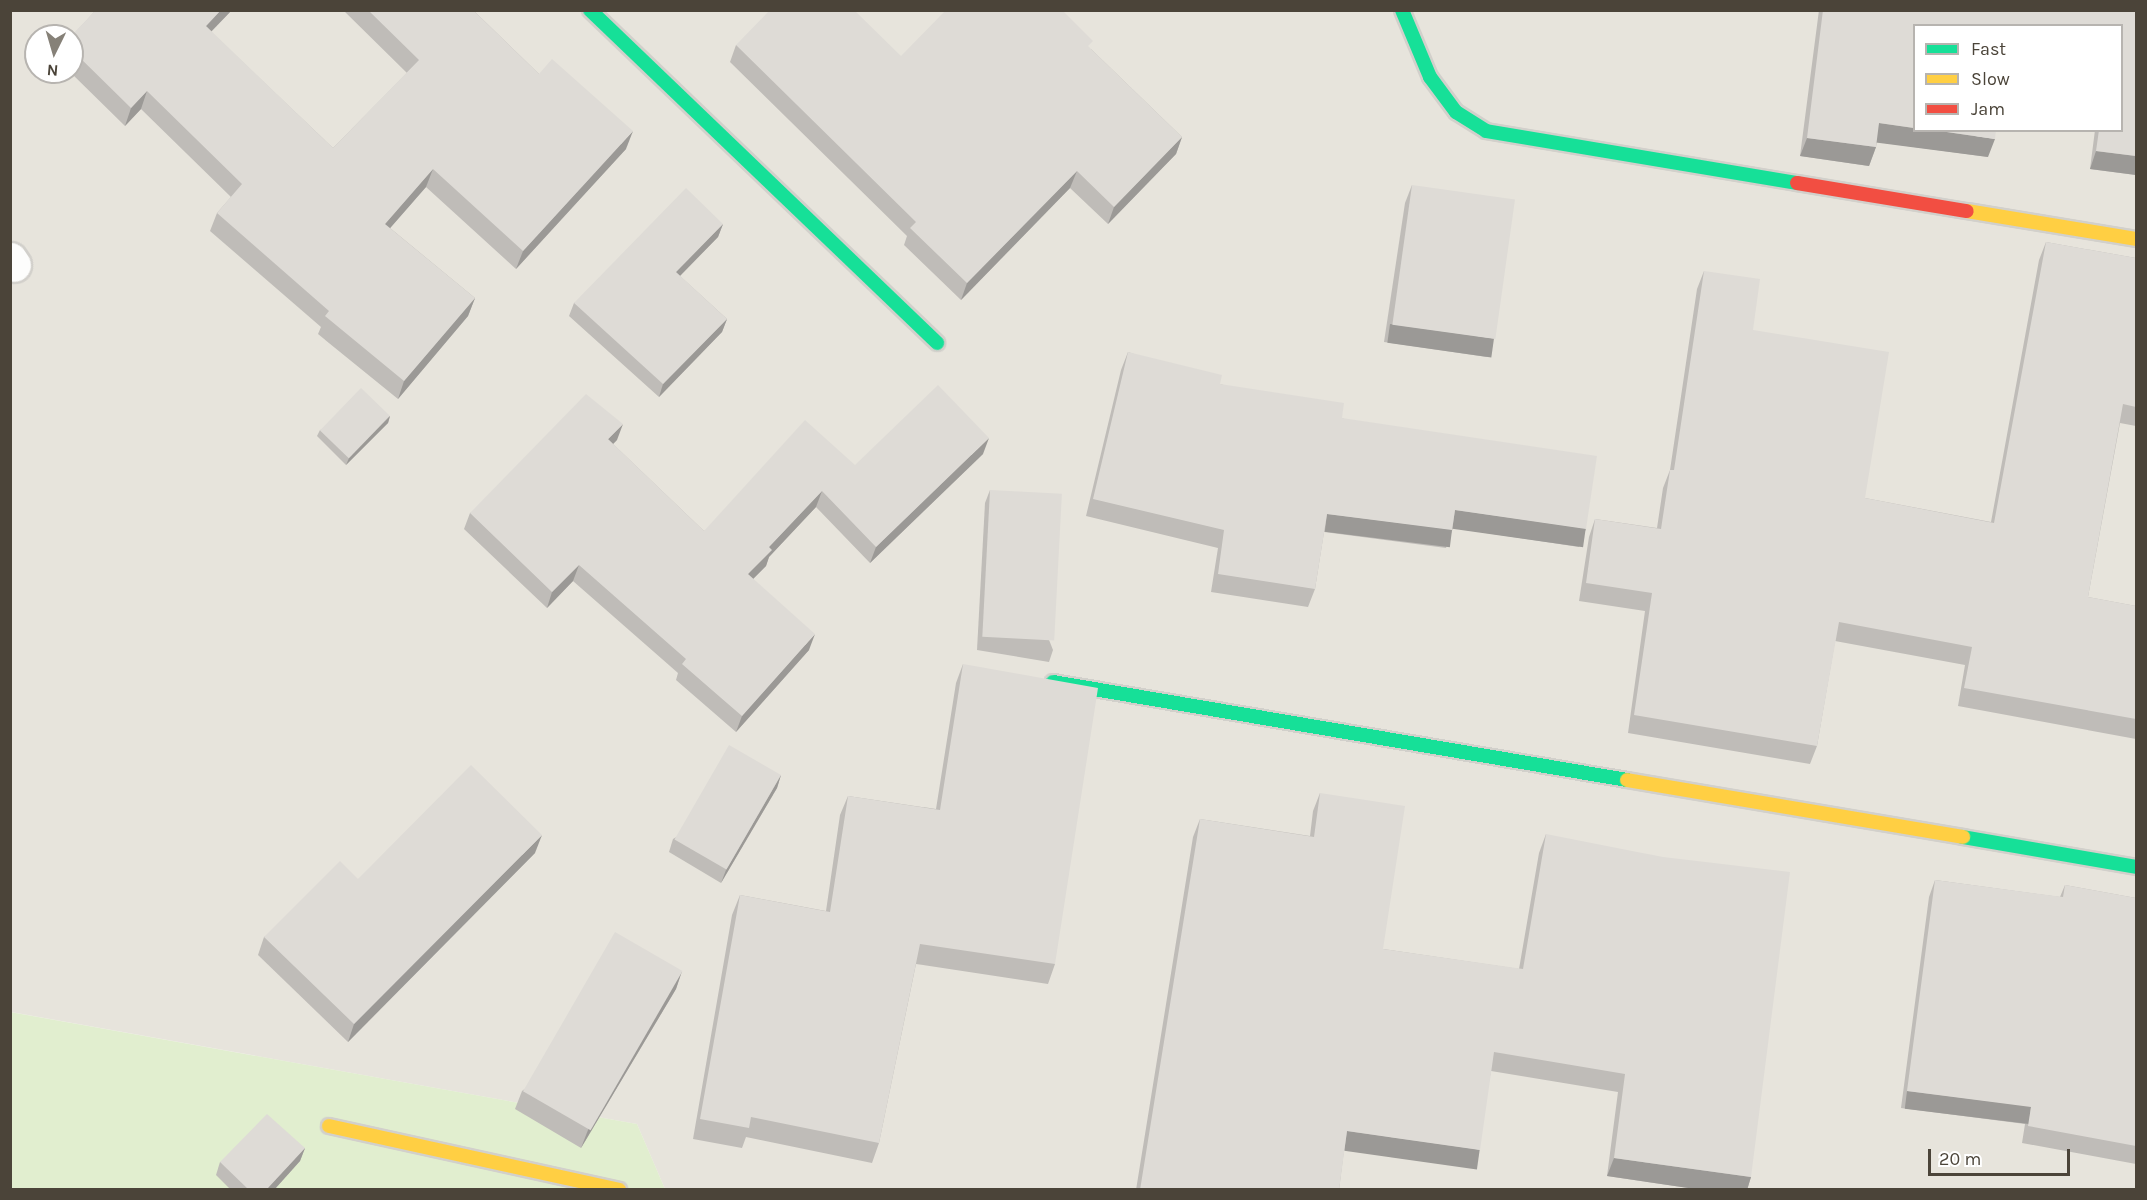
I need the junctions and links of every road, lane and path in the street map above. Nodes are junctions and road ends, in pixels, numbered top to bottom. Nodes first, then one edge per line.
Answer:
1 (590, 10) edge
2 (1402, 10) edge
3 (2136, 239) edge
4 (937, 343) dead end
5 (1043, 680) edge
6 (2136, 867) edge
7 (329, 1126) dead end
8 (619, 1190) edge

1 - 4 street
2 - 3 street
5 - 6 street
7 - 8 street

